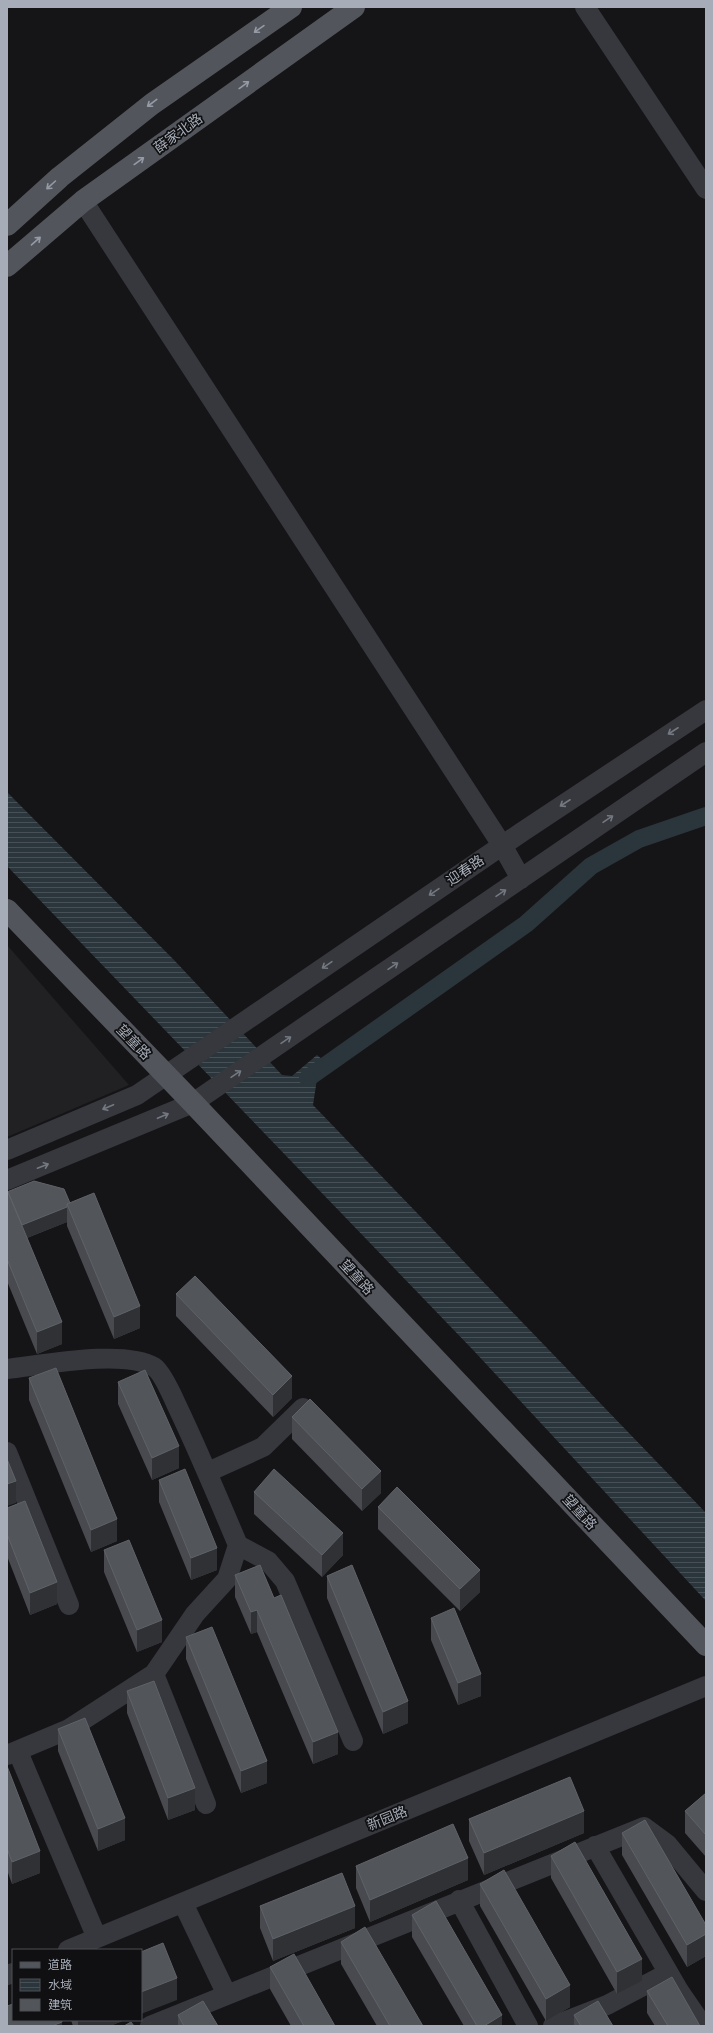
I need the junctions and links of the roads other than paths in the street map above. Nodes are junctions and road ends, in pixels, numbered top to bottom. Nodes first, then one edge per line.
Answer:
1 (291, 7) edge
2 (354, 7) edge
3 (585, 7) edge
4 (706, 189) edge
5 (83, 201) junction
6 (7, 225) edge
7 (7, 266) edge
8 (706, 710) edge
9 (706, 752) edge
10 (502, 845) junction
11 (521, 879) junction
12 (7, 910) edge
13 (166, 1075) junction
14 (193, 1103) junction
15 (7, 1150) edge
16 (7, 1180) edge
17 (7, 1369) edge
18 (303, 1408) edge
19 (7, 1452) edge
20 (208, 1472) junction
21 (238, 1545) junction
22 (69, 1605) dead end
23 (706, 1645) edge
24 (154, 1674) junction
25 (706, 1686) edge
26 (353, 1741) dead end
27 (12, 1754) edge
28 (206, 1804) dead end
29 (594, 1846) junction
30 (706, 1891) edge
31 (459, 1900) junction
32 (183, 1903) junction
33 (97, 1938) junction
34 (70, 1949) edge
35 (668, 1973) junction
36 (227, 1994) junction
37 (150, 2026) edge
38 (528, 2026) edge
39 (553, 2026) edge
40 (703, 2026) edge

1 -> 6 main road
5 -> 2 main road, 薛家北路
3 - 4 street
7 -> 5 main road, 薛家北路
5 - 10 street
8 -> 10 street, 迎春路
11 -> 9 street
10 - 11 street
10 -> 13 street, 迎春路
14 -> 11 street
12 - 13 main road, 望童路
13 - 14 main road, 望童路
13 -> 15 street, 迎春路
16 -> 14 street
14 - 23 main road, 望童路
17 - 20 street
18 - 20 street
19 - 22 street
20 - 21 street
21 - 24 street
21 - 26 street
24 - 27 street
24 - 28 street
25 - 32 street, 新园路
27 - 33 street
29 - 30 street
29 - 31 street
29 - 35 street
31 - 36 street
31 - 38 street
32 - 33 street, 新园路
32 - 36 street
33 - 34 street, 新园路
35 - 39 street
35 - 40 street
36 - 37 street

